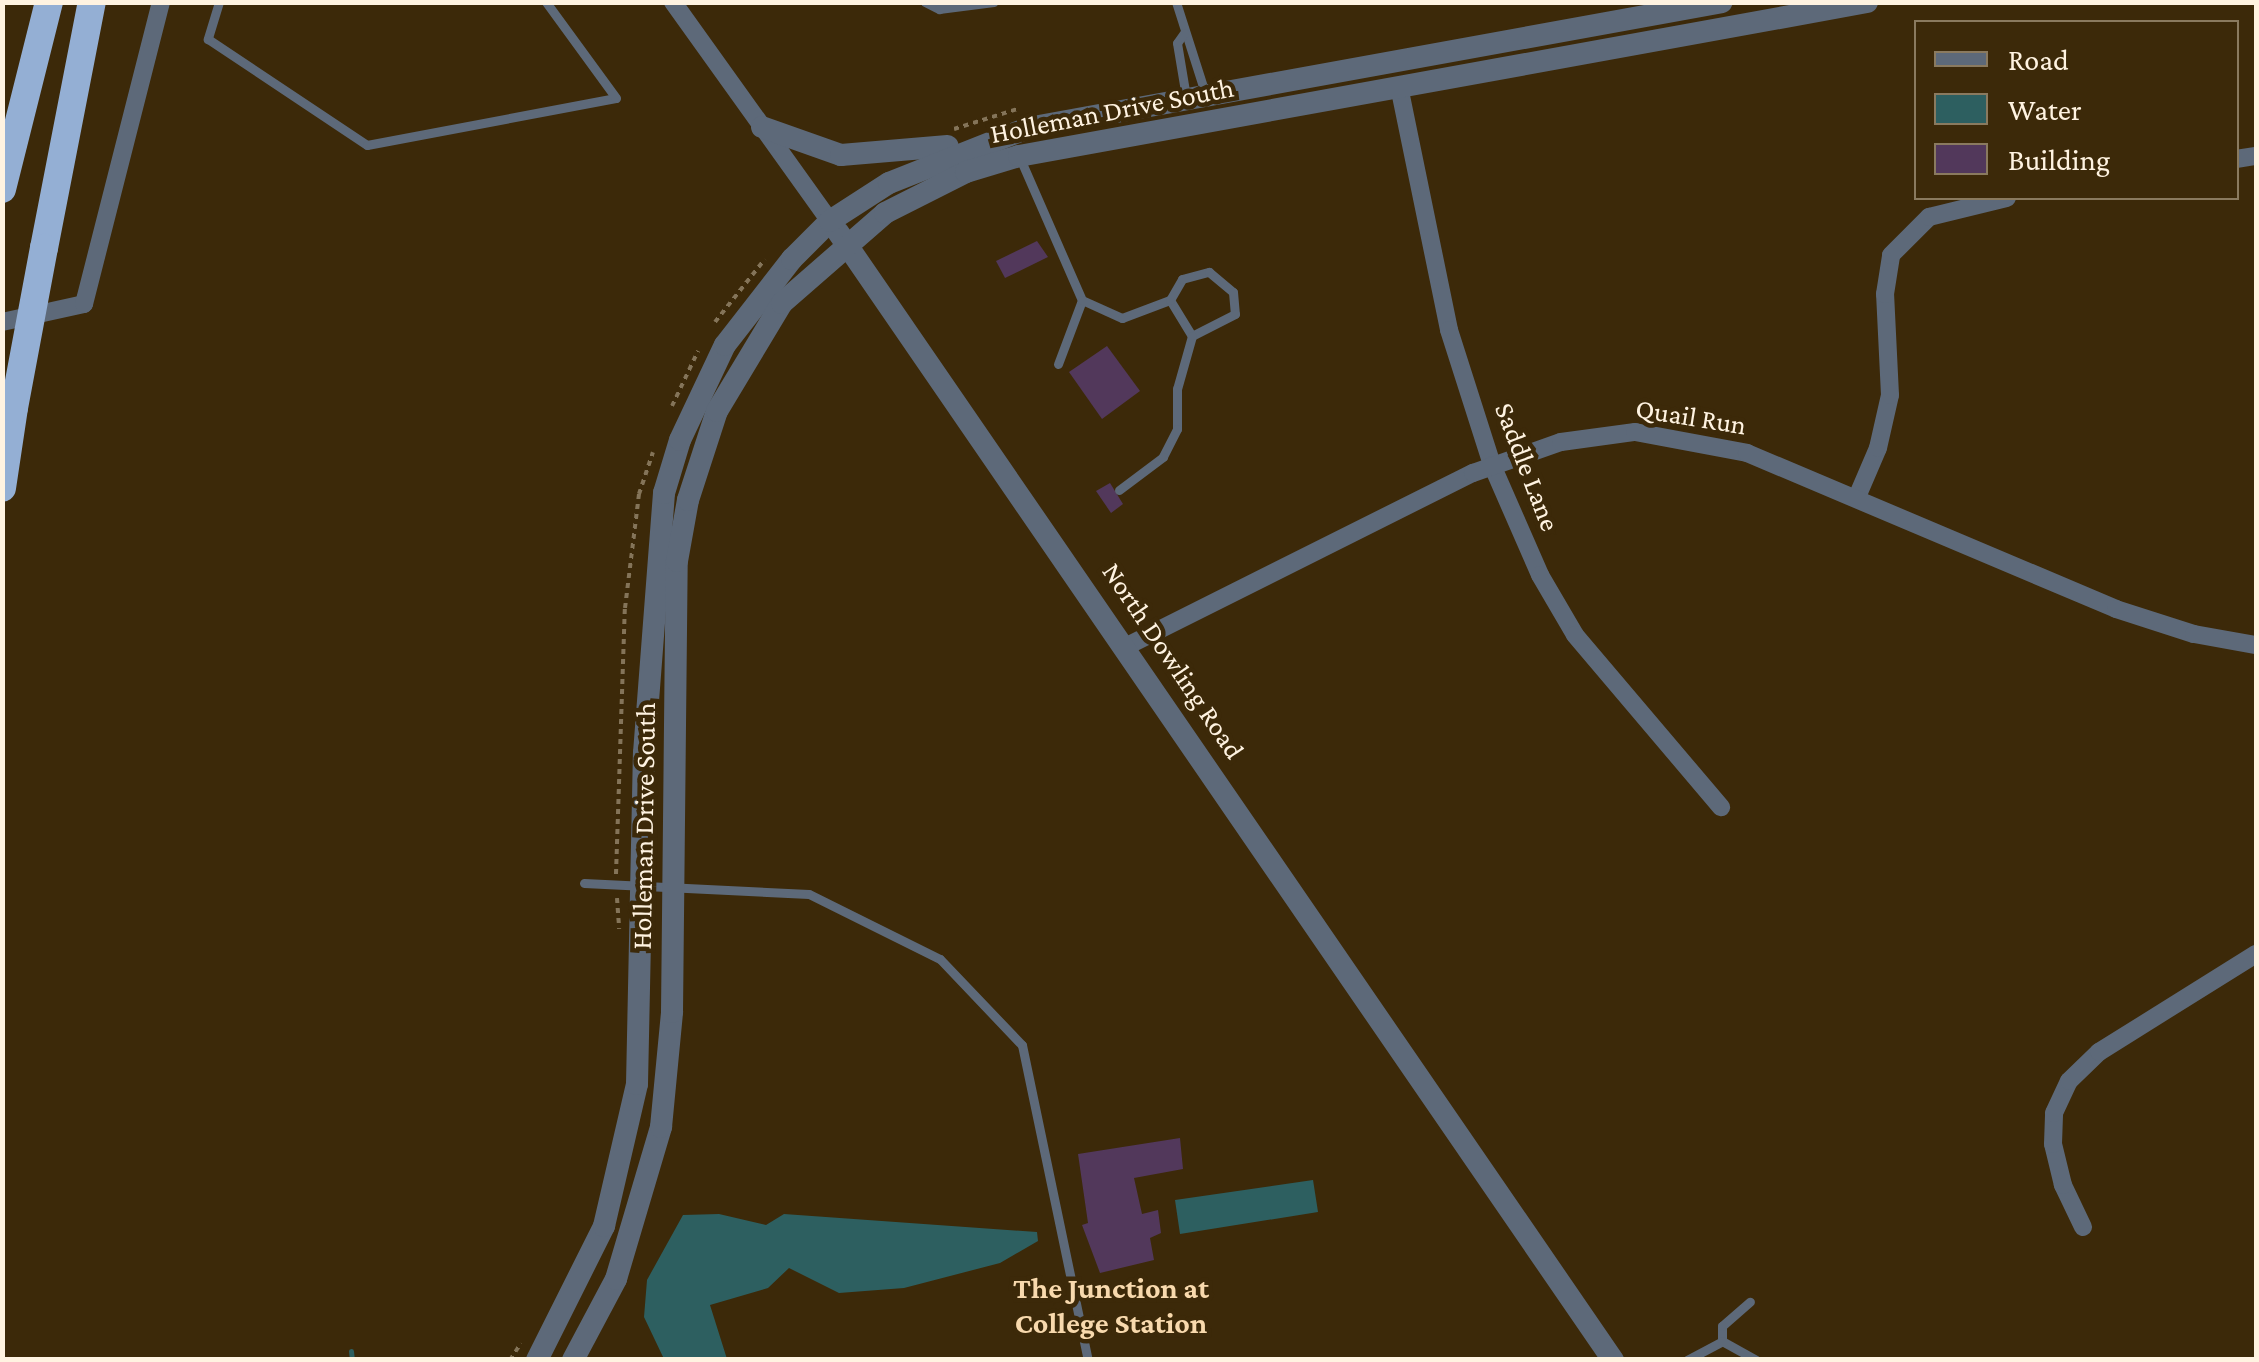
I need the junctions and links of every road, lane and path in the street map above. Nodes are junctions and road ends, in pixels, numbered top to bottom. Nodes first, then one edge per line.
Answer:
1 (49, 2) edge
2 (92, 2) edge
3 (161, 2) edge
4 (219, 2) edge
5 (546, 2) edge
6 (673, 2) edge
7 (925, 2) edge
8 (994, 2) edge
9 (1176, 2) edge
10 (1722, 2) edge
11 (1851, 4) edge
12 (1184, 33) junction
13 (1400, 91) junction
14 (1195, 95) junction
15 (1023, 108) dead end
16 (762, 128) junction
17 (937, 131) dead end
18 (986, 140) junction
19 (1020, 156) junction
20 (2, 189) edge
21 (1999, 200) edge
22 (830, 221) junction
23 (846, 242) junction
24 (766, 257) dead end
25 (1082, 300) junction
26 (1170, 300) junction
27 (2, 322) edge
28 (714, 323) dead end
29 (1192, 336) junction
30 (705, 340) dead end
31 (1058, 364) dead end
32 (671, 408) dead end
33 (657, 442) dead end
34 (1492, 465) junction
35 (2, 488) edge
36 (1119, 490) dead end
37 (1857, 497) junction
38 (2256, 645) edge
39 (1126, 646) junction
40 (1722, 807) dead end
41 (584, 883) dead end
42 (616, 883) junction
43 (644, 883) junction
44 (672, 884) junction
45 (620, 941) dead end
46 (2256, 954) edge
47 (2083, 1226) dead end
48 (1750, 1302) dead end
49 (1722, 1342) junction
50 (535, 1354) edge
51 (510, 1360) edge
52 (573, 1360) edge
53 (1088, 1360) edge
54 (1614, 1360) edge
55 (1687, 1360) edge
56 (1756, 1360) edge

1 - 20 highway
2 - 35 highway, bridge
3 - 27 street
4 - 5 lane
6 - 16 street, North Dowling Road
7 - 8 lane
9 - 12 lane
10 - 14 street, Holleman Drive South
11 - 13 street, Holleman Drive South
12 - 14 lane
12 - 14 lane
13 - 19 street, Holleman Drive South
13 - 34 street, Saddle Lane
14 - 18 street, Holleman Drive South
15 - 17 path
16 - 18 street
16 - 22 street, North Dowling Road
18 - 22 street, Holleman Drive South
19 - 23 street, Holleman Drive South
19 - 25 lane
21 - 37 street
22 - 23 street, North Dowling Road
22 - 43 street, Holleman Drive South
23 - 39 street, North Dowling Road
23 - 44 street, Holleman Drive South
24 - 28 path
25 - 26 lane
25 - 31 lane
26 - 29 lane
26 - 29 lane
29 - 36 lane
30 - 32 path
33 - 42 path
34 - 37 street, Quail Run
34 - 39 street, Quail Run
34 - 40 street, Saddle Lane
37 - 38 street, Quail Run
39 - 54 street, North Dowling Road
41 - 42 lane
42 - 43 lane
42 - 45 path
43 - 44 lane
43 - 50 street, Holleman Drive South
44 - 52 street, Holleman Drive South
44 - 53 lane
46 - 47 street
48 - 49 lane
49 - 55 lane
49 - 56 lane
50 - 51 path

